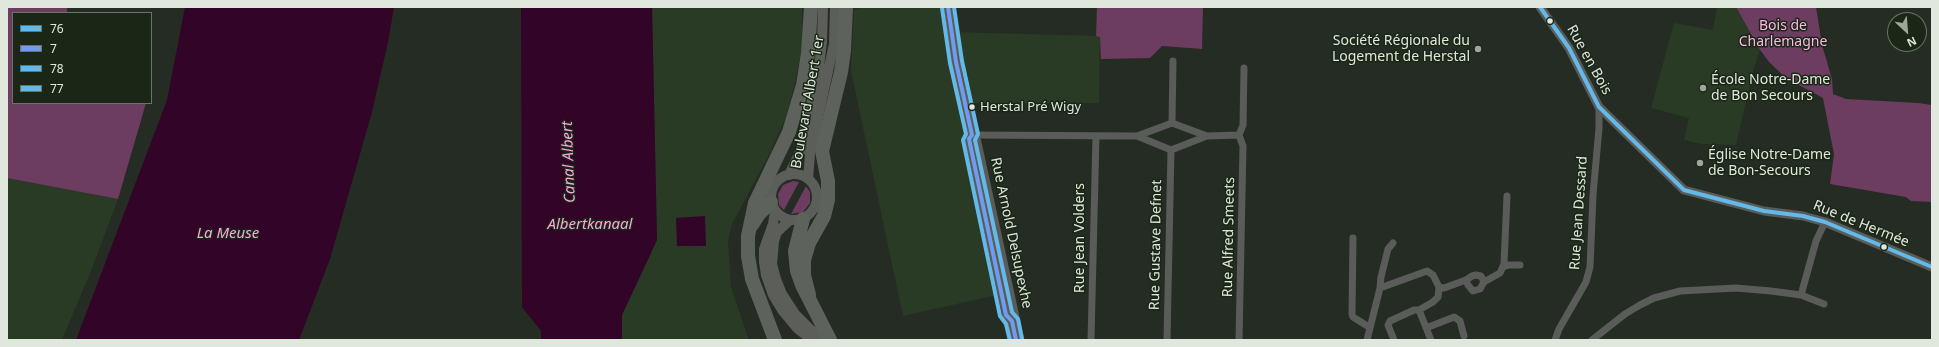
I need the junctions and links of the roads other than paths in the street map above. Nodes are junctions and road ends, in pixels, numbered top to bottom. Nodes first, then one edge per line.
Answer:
1 (812, 7) edge
2 (823, 7) edge
3 (835, 7) edge
4 (840, 7) edge
5 (846, 7) edge
6 (948, 7) edge
7 (1540, 7) edge
8 (834, 44) junction
9 (1173, 61) dead end
10 (1244, 68) dead end
11 (818, 75) junction
12 (1599, 107) junction
13 (1610, 119) junction
14 (1172, 123) junction
15 (1599, 128) junction
16 (1239, 134) junction
17 (972, 135) junction
18 (1096, 136) junction
19 (1137, 136) junction
20 (1207, 136) junction
21 (1171, 150) junction
22 (789, 175) junction
23 (808, 179) junction
24 (1507, 196) dead end
25 (773, 206) junction
26 (797, 220) junction
27 (1825, 222) junction
28 (750, 228) junction
29 (1353, 238) dead end
30 (1393, 243) dead end
31 (1520, 265) dead end
32 (1503, 267) junction
33 (1932, 267) edge
34 (1466, 280) junction
35 (1484, 282) junction
36 (1439, 287) junction
37 (1380, 288) junction
38 (809, 295) junction
39 (1801, 295) junction
40 (1824, 304) dead end
41 (1419, 310) junction
42 (1369, 327) junction
43 (1426, 328) junction
44 (1464, 336) dead end
45 (775, 340) edge
46 (812, 340) edge
47 (829, 340) edge
48 (1014, 340) edge
49 (1091, 340) edge
50 (1167, 340) edge
51 (1239, 340) edge
52 (1367, 340) edge
53 (1394, 340) edge
54 (1431, 340) edge
55 (1555, 340) edge
56 (1592, 340) edge

1 - 11 main road
1 - 28 highway
2 - 11 main road, Boulevard Albert 1er
3 - 8 main road, Boulevard Albert 1er
4 - 8 main road
5 - 38 highway
6 - 17 street, Rue Arnold Delsupexhe
7 - 12 street, Rue en Bois
8 - 23 main road, Boulevard Albert 1er
9 - 14 street
10 - 16 street
11 - 22 main road, Boulevard Albert 1er
12 - 13 street, Rue de Hermée
12 - 15 street, Rue Jean Dessard
13 - 15 street
13 - 27 street, Rue de Hermée
14 - 19 street
14 - 20 street
15 - 55 street, Rue Jean Dessard
16 - 20 street
16 - 51 street, Rue Alfred Smeets
17 - 18 street
17 - 48 street, Rue Arnold Delsupexhe
18 - 19 street
18 - 49 street, Rue Jean Volders
19 - 21 street
20 - 21 street
21 - 50 street, Rue Gustave Defnet
22 - 23 main road, Boulevard Albert 1er
22 - 25 main road, Boulevard Albert 1er
23 - 26 main road, Boulevard Albert 1er
24 - 32 street
25 - 26 main road
25 - 28 highway
25 - 46 main road, Boulevard Albert 1er
26 - 38 highway
26 - 47 main road, Boulevard Albert 1er
27 - 33 street, Rue de Hermée
27 - 39 street
28 - 45 highway
29 - 42 street
30 - 37 street
31 - 32 street
32 - 35 street
34 - 35 street
34 - 35 street
34 - 36 street
36 - 37 street
36 - 41 street
37 - 42 street
38 - 47 highway
39 - 40 street
39 - 56 street
41 - 43 street
41 - 53 street
42 - 52 street
43 - 44 street
43 - 54 street

